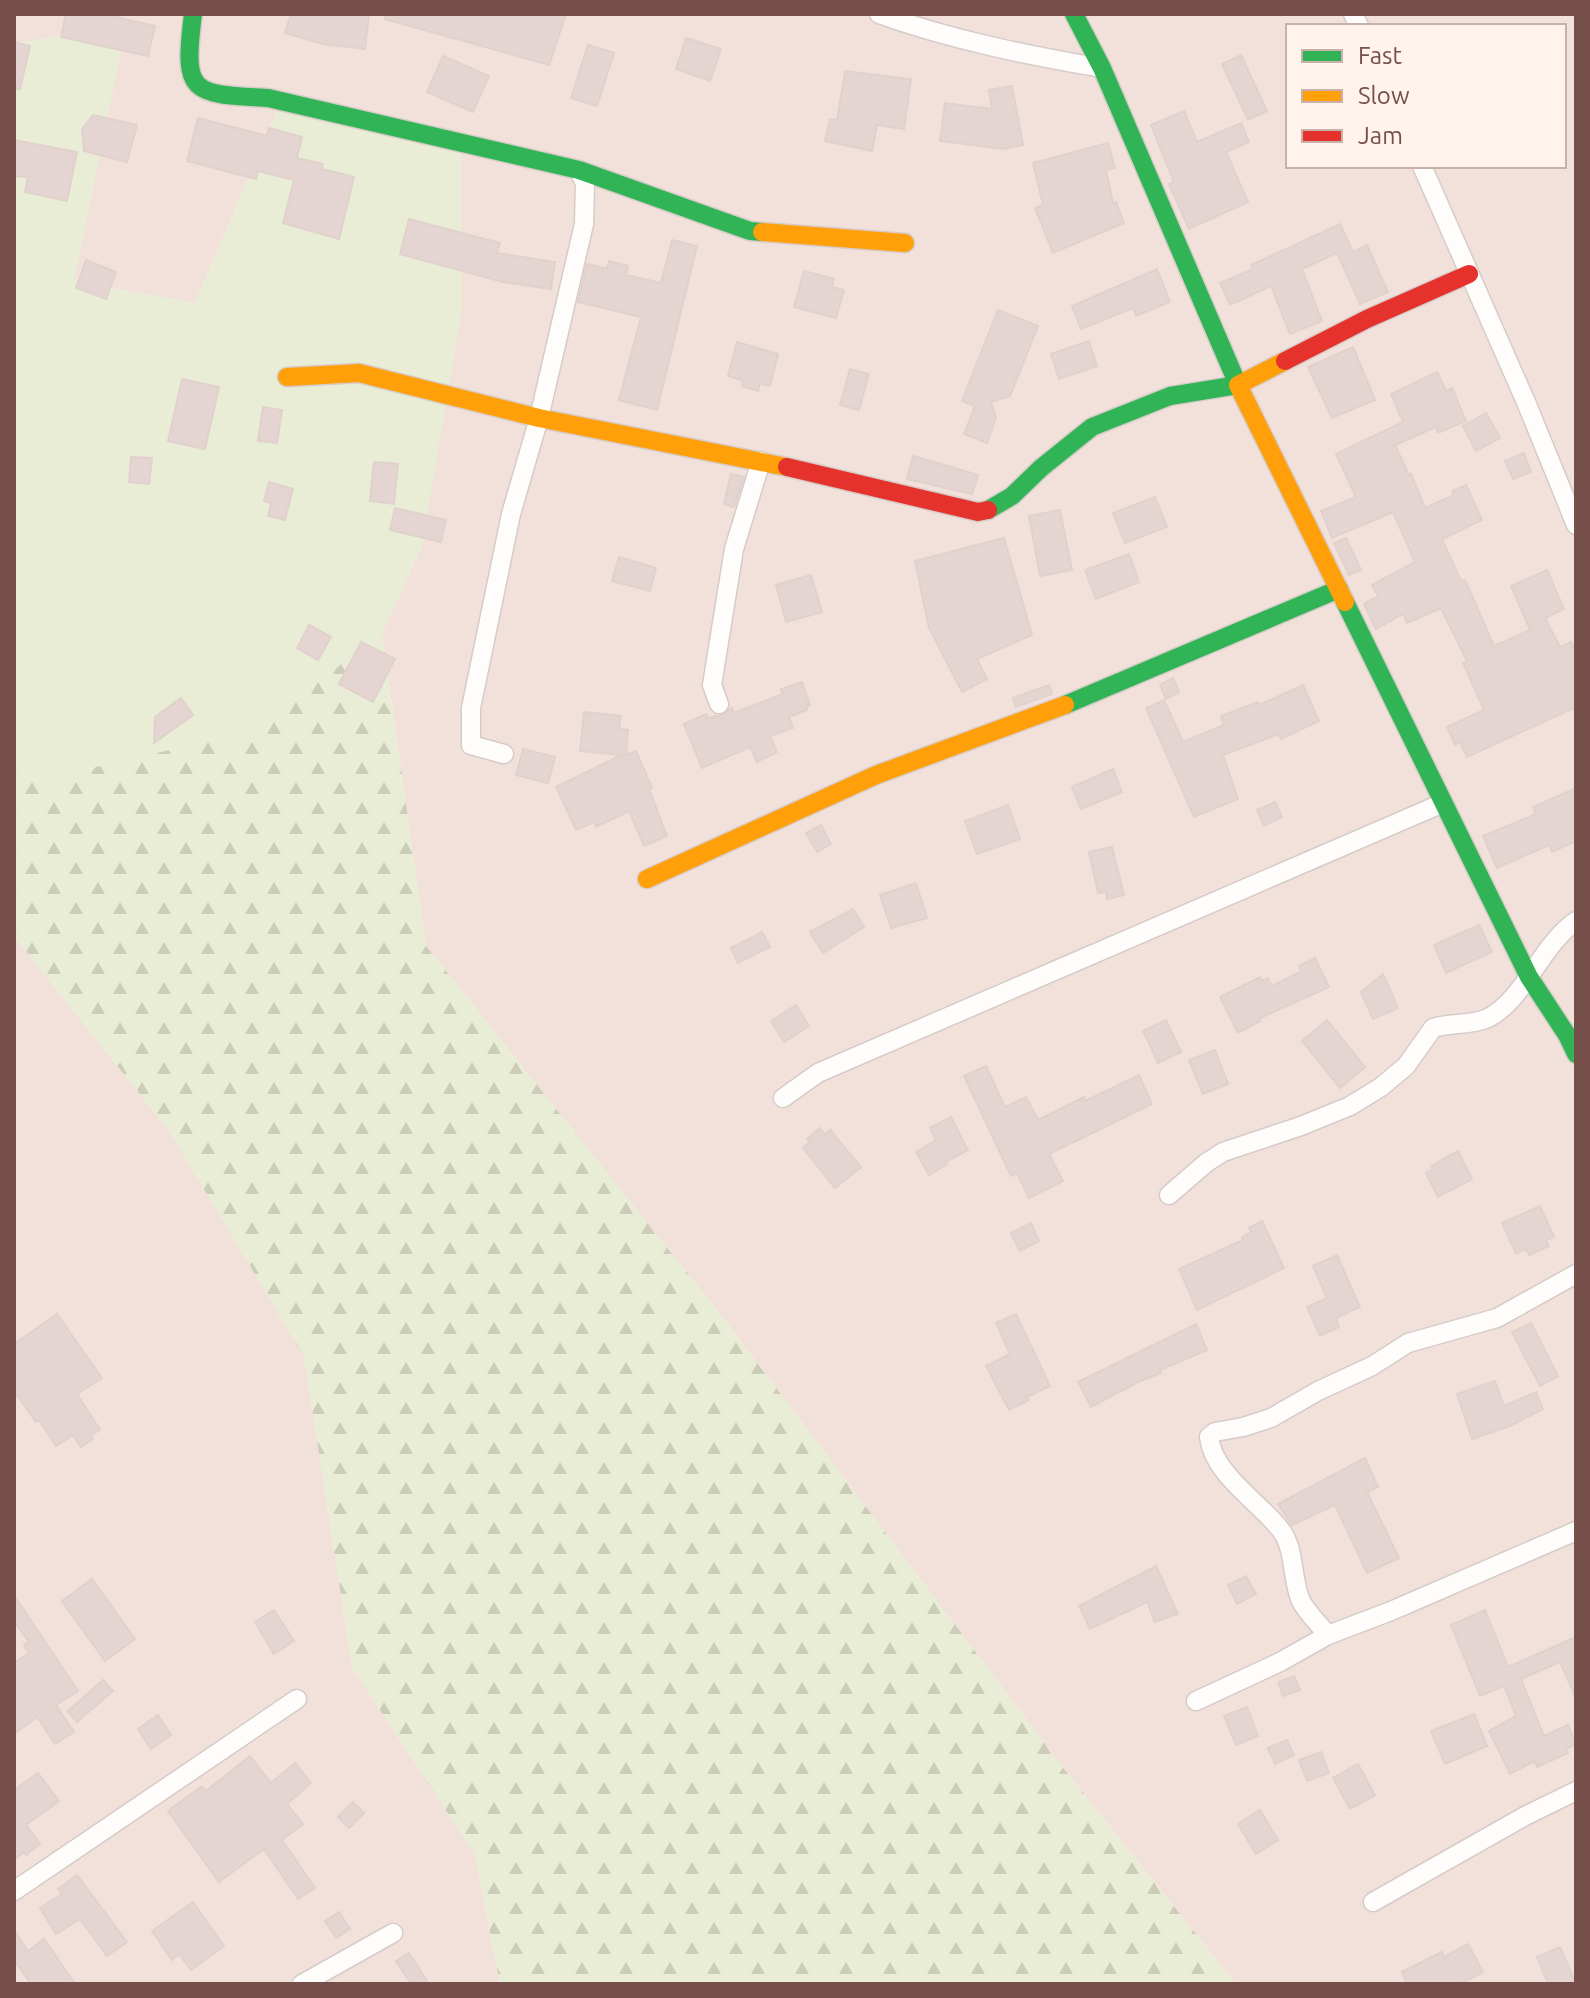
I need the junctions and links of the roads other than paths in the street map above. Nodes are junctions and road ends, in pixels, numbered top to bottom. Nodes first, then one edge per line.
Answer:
1 (193, 14) edge
2 (879, 14) edge
3 (1074, 14) edge
4 (1102, 68) junction
5 (1423, 168) edge
6 (579, 170) junction
7 (905, 243) dead end
8 (1469, 274) junction
9 (287, 377) dead end
10 (1238, 385) junction
11 (539, 418) junction
12 (761, 461) junction
13 (1576, 525) edge
14 (1339, 589) junction
15 (719, 704) dead end
16 (504, 754) dead end
17 (1443, 803) junction
18 (647, 879) dead end
19 (1576, 921) edge
20 (1529, 977) junction
21 (1576, 1054) edge
22 (783, 1098) dead end
23 (1169, 1195) dead end
24 (1576, 1274) edge
25 (1576, 1531) edge
26 (1328, 1635) junction
27 (297, 1699) dead end
28 (1196, 1701) dead end
29 (1576, 1791) edge
30 (14, 1891) edge
31 (1373, 1902) dead end
32 (393, 1933) dead end
33 (302, 1984) edge

1 - 6 street
2 - 4 street
3 - 4 street
4 - 10 street
5 - 8 street
6 - 7 street
6 - 11 street
8 - 10 street
8 - 13 street
9 - 11 street
10 - 12 street
10 - 14 street
11 - 12 street
11 - 16 street
12 - 15 street
14 - 17 street
14 - 18 street
17 - 20 street
17 - 22 street
19 - 20 street
20 - 21 street
20 - 23 street
24 - 26 street
25 - 26 street
26 - 28 street
27 - 30 street
29 - 31 street
32 - 33 street

